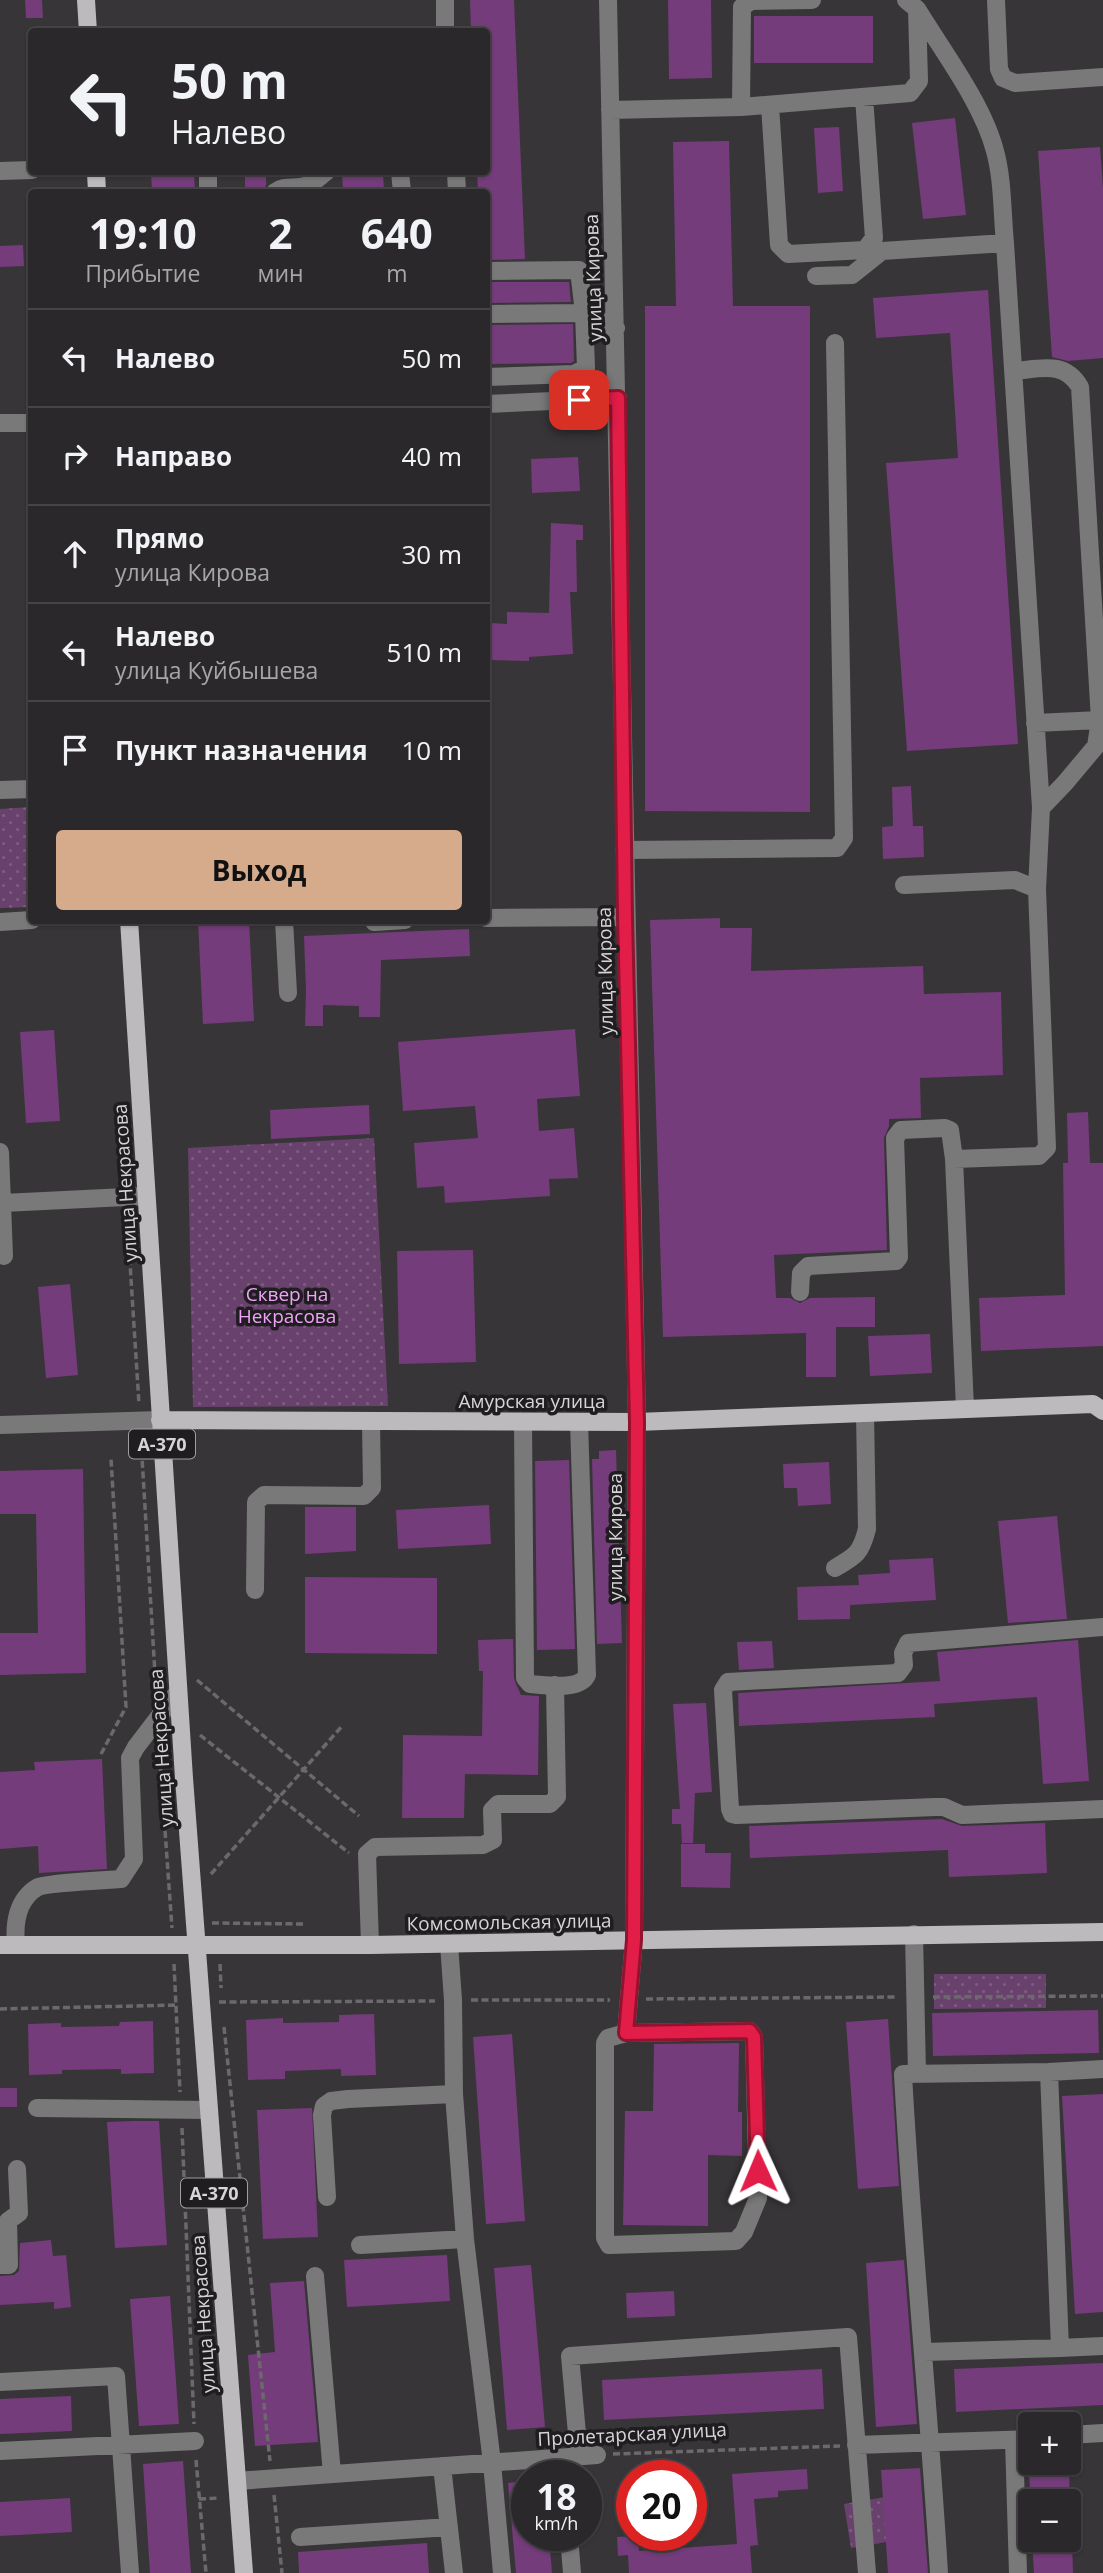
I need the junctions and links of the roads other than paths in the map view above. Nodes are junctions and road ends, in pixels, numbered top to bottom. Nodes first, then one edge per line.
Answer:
1 (86, 0) edge
2 (445, 0) edge
3 (608, 0) edge
4 (812, 0) edge
5 (996, 0) edge
6 (911, 4) edge
7 (88, 28) edge
8 (445, 28) edge
9 (1103, 77) edge
10 (864, 97) junction
11 (769, 105) junction
12 (741, 107) junction
13 (610, 110) junction
14 (0, 170) edge
15 (28, 170) edge
16 (322, 175) edge
17 (280, 189) edge
18 (1006, 243) junction
19 (490, 271) edge
20 (816, 276) dead end
21 (584, 313) junction
22 (490, 314) edge
23 (616, 328) junction
24 (835, 343) dead end
25 (1014, 371) junction
26 (490, 377) edge
27 (618, 398) junction
28 (490, 404) edge
29 (0, 423) edge
30 (28, 423) edge
31 (1100, 720) junction
32 (1035, 723) junction
33 (28, 789) edge
34 (0, 790) edge
35 (1041, 808) junction
36 (624, 850) junction
37 (904, 886) dead end
38 (1038, 888) junction
39 (625, 917) junction
40 (490, 918) edge
41 (28, 920) edge
42 (0, 922) edge
43 (129, 924) edge
44 (284, 924) edge
45 (288, 993) dead end
46 (0, 1152) edge
47 (954, 1159) junction
48 (146, 1196) junction
49 (2, 1203) junction
50 (4, 1256) dead end
51 (800, 1292) dead end
52 (965, 1408) junction
53 (1103, 1411) edge
54 (865, 1413) junction
55 (160, 1420) junction
56 (371, 1422) junction
57 (523, 1422) junction
58 (579, 1422) junction
59 (637, 1422) junction
60 (0, 1425) edge
61 (835, 1567) dead end
62 (255, 1590) dead end
63 (1103, 1627) edge
64 (555, 1685) junction
65 (178, 1692) junction
66 (1103, 1809) edge
67 (1103, 1932) edge
68 (915, 1934) junction
69 (634, 1940) junction
70 (449, 1944) junction
71 (8, 1945) edge
72 (197, 1945) junction
73 (370, 1945) junction
74 (626, 2033) junction
75 (1103, 2069) edge
76 (1049, 2072) junction
77 (917, 2074) junction
78 (454, 2094) junction
79 (37, 2108) dead end
80 (208, 2110) junction
81 (17, 2169) dead end
82 (327, 2197) dead end
83 (465, 2239) junction
84 (360, 2245) dead end
85 (0, 2265) edge
86 (315, 2276) dead end
87 (1103, 2346) edge
88 (1060, 2348) junction
89 (924, 2353) junction
90 (0, 2382) edge
91 (1103, 2432) edge
92 (1081, 2434) edge
93 (1018, 2439) edge
94 (195, 2441) road end
95 (931, 2443) junction
96 (120, 2445) junction
97 (856, 2445) junction
98 (0, 2451) edge
99 (580, 2456) junction
100 (577, 2460) edge
101 (492, 2463) junction
102 (442, 2466) junction
103 (332, 2474) junction
104 (1021, 2475) edge
105 (237, 2481) junction
106 (449, 2527) junction
107 (300, 2537) dead end
108 (570, 2551) edge
109 (130, 2573) edge
110 (243, 2573) edge
111 (454, 2573) edge
112 (502, 2573) edge
113 (572, 2573) edge
114 (867, 2573) edge
115 (939, 2573) edge
116 (1018, 2573) edge

1 - 7 main road
2 - 8 street
3 - 13 street, улица Кирова
4 - 12 street
5 - 9 street
6 - 10 street
6 - 18 street
10 - 11 street
10 - 11 street
11 - 12 street
12 - 13 street
13 - 23 street, улица Кирова
14 - 15 street
16 - 17 street
18 - 20 street
18 - 25 street
19 - 21 street
21 - 22 street
21 - 23 street
21 - 26 street
23 - 27 street, улица Кирова
24 - 36 street
25 - 31 street
25 - 32 street
27 - 28 street
27 - 36 street, улица Кирова
29 - 30 street
31 - 32 street
31 - 35 street
32 - 35 street
33 - 34 street
35 - 38 street
36 - 39 street, улица Кирова
37 - 38 street
38 - 47 street
39 - 40 street
39 - 59 street, улица Кирова
41 - 42 street
43 - 48 main road, улица Некрасова / А-370
44 - 45 street
46 - 49 street
47 - 51 street
47 - 52 street
48 - 49 street
48 - 55 main road, улица Некрасова / А-370
49 - 50 street
52 - 53 main road, Амурская улица
52 - 54 main road, Амурская улица
54 - 59 main road, Амурская улица
54 - 61 street
55 - 56 main road, Амурская улица
55 - 60 street, Амурская улица
55 - 65 main road, улица Некрасова / А-370
56 - 57 main road, Амурская улица
56 - 62 street
57 - 58 main road, Амурская улица
57 - 64 street
58 - 59 main road, Амурская улица
58 - 64 street
59 - 69 street, улица Кирова
63 - 66 street
64 - 73 street
65 - 71 street
65 - 72 main road, улица Некрасова / А-370
67 - 68 main road, Комсомольская улица
68 - 69 main road, Комсомольская улица
68 - 77 street
69 - 70 main road, Комсомольская улица
69 - 74 street, улица Кирова
70 - 73 main road, Комсомольская улица
70 - 78 street
71 - 72 main road, Комсомольская улица
72 - 73 main road, Комсомольская улица
72 - 80 main road, улица Некрасова / А-370
74 - 74 street
75 - 76 street
76 - 77 street
76 - 88 street
77 - 89 street
78 - 82 street
78 - 83 street
79 - 80 street
80 - 105 main road, улица Некрасова / А-370
81 - 85 street
83 - 84 street
83 - 101 street
86 - 103 street
87 - 88 street
88 - 89 street
89 - 95 street
90 - 96 street
91 - 92 street
93 - 95 street
94 - 96 street
95 - 97 street
95 - 115 street
96 - 98 street
96 - 109 street
97 - 99 street
97 - 114 street
99 - 100 street
99 - 101 street, Пролетарская улица
101 - 102 street, Пролетарская улица
101 - 112 street
102 - 103 street, Пролетарская улица
102 - 106 street
103 - 105 street, Пролетарская улица
104 - 116 street
105 - 110 main road, улица Некрасова / А-370
106 - 107 street
106 - 111 street
108 - 113 street

